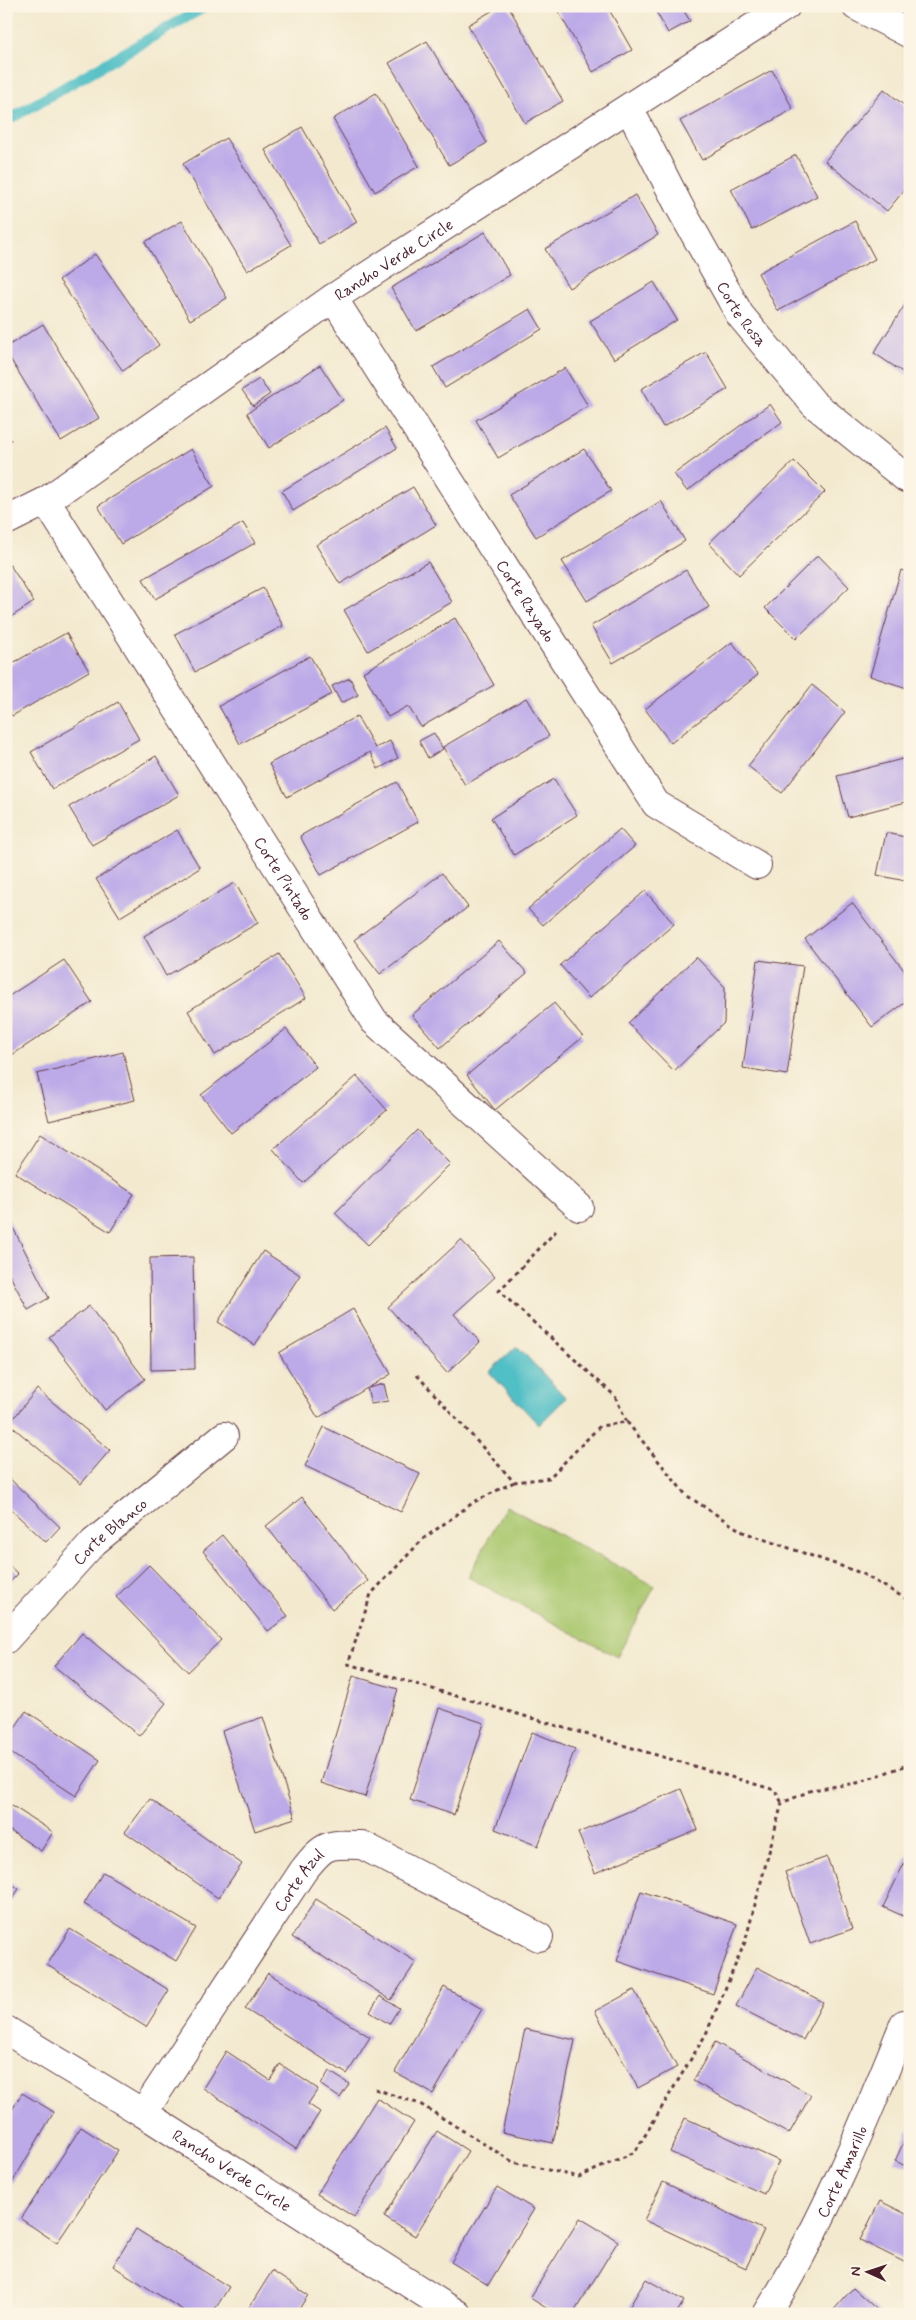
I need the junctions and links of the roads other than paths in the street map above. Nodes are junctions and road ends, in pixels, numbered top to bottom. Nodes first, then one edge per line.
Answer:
1 (786, 6) edge
2 (856, 6) edge
3 (910, 34) edge
4 (629, 108) junction
5 (333, 298) junction
6 (906, 478) dead end
7 (46, 501) junction
8 (6, 522) edge
9 (757, 865) dead end
10 (579, 1208) road end
11 (224, 1436) dead end
12 (6, 1639) edge
13 (539, 1937) dead end
14 (904, 2024) dead end
15 (6, 2030) edge
16 (143, 2114) junction
17 (457, 2314) edge
18 (767, 2314) edge

1 - 4 street, Rancho Verde Circle
2 - 3 street
4 - 5 street, Rancho Verde Circle
4 - 6 street, Corte Rosa
5 - 7 street, Rancho Verde Circle
5 - 9 street, Corte Rayado
7 - 8 street, Rancho Verde Circle
7 - 10 street, Corte Pintado
11 - 12 street, Corte Blanco
13 - 16 street, Corte Azul
14 - 18 street, Corte Amarillo
15 - 16 street, Rancho Verde Circle
16 - 17 street, Rancho Verde Circle

